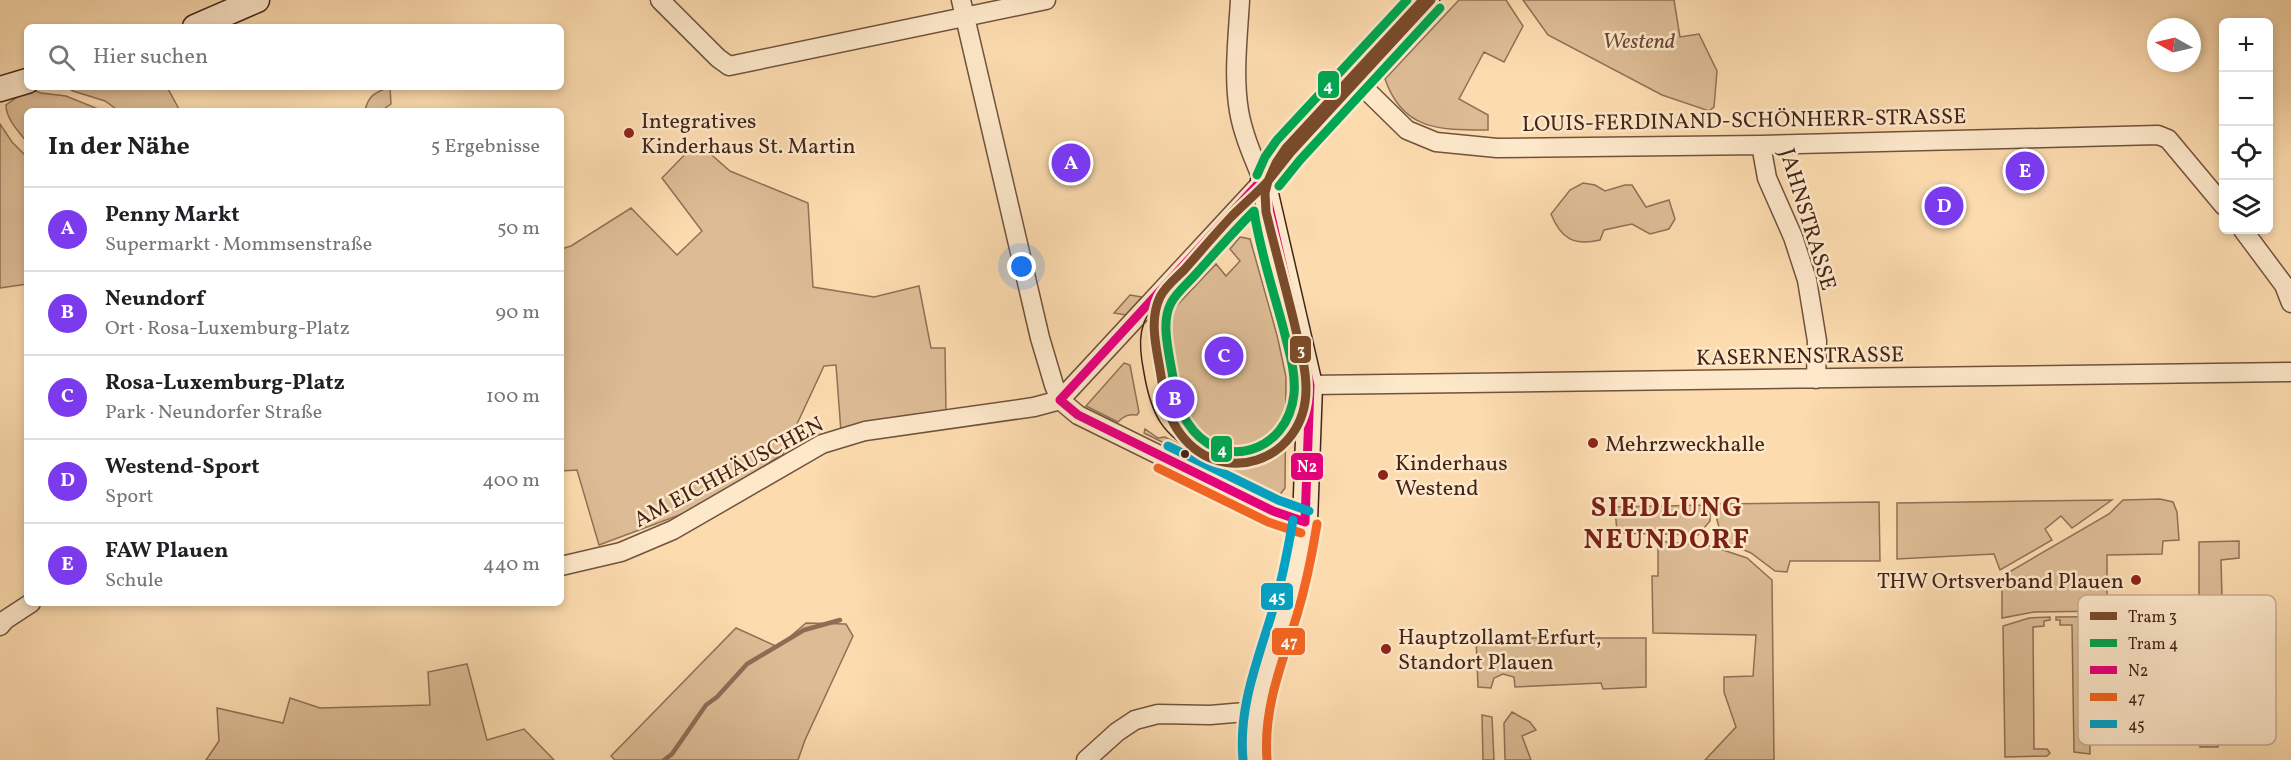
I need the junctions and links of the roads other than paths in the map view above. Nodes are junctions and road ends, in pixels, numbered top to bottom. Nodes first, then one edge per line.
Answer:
1 (258, 0) edge
2 (660, 0) edge
3 (1046, 0) edge
4 (1240, 0) edge
5 (1427, 0) edge
6 (230, 5) edge
7 (963, 9) edge
8 (200, 24) edge
9 (1354, 78) junction
10 (24, 82) edge
11 (0, 89) edge
12 (1761, 145) junction
13 (1263, 182) junction
14 (2219, 201) edge
15 (2246, 234) edge
16 (2291, 303) edge
17 (2291, 372) edge
18 (1816, 379) junction
19 (1310, 385) junction
20 (1060, 400) junction
21 (1305, 522) junction
22 (564, 565) edge
23 (27, 606) edge
24 (0, 626) edge
25 (1257, 711) junction
26 (1086, 760) edge
27 (1255, 760) edge

1 - 6 street
2 - 7 street
3 - 7 street
4 - 13 street
5 - 9 street
6 - 8 street
7 - 20 street
9 - 12 street, LOUIS-FERDINAND-SCHÖNHERR-STRASSE
9 - 13 street
10 - 11 street
12 - 14 street, LOUIS-FERDINAND-SCHÖNHERR-STRASSE
12 - 18 street, JAHNSTRASSE
13 - 19 street
13 - 20 street
15 - 16 street
17 - 18 street, KASERNENSTRASSE
18 - 19 street, KASERNENSTRASSE
19 - 21 street
20 - 21 street
20 - 22 street, AM EICHHÄUSCHEN
21 - 25 street
23 - 24 street
25 - 26 street
25 - 27 street

